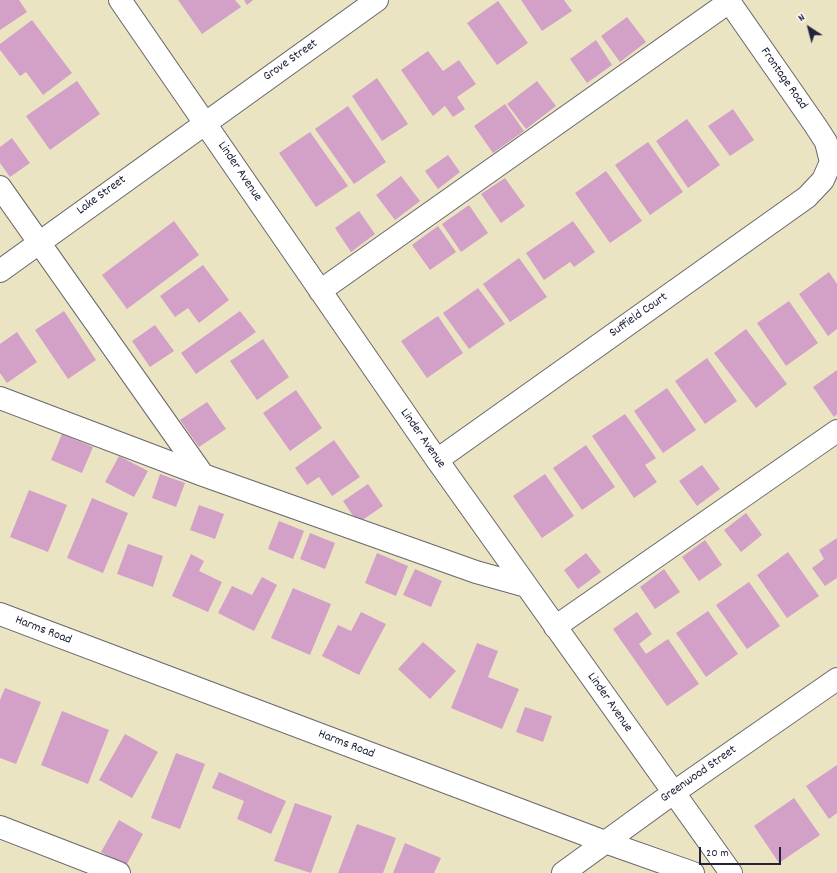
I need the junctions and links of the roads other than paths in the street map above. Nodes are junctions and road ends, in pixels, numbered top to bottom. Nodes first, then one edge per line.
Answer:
1 (120, 0) edge
2 (377, 0) edge
3 (728, 1) edge
4 (205, 122) junction
5 (831, 162) joint
6 (0, 187) edge
7 (39, 242) junction
8 (0, 271) edge
9 (320, 291) junction
10 (0, 398) edge
11 (837, 431) edge
12 (437, 460) junction
13 (202, 475) junction
14 (526, 586) junction
15 (0, 614) edge
16 (555, 627) junction
17 (837, 679) edge
18 (673, 793) junction
19 (0, 827) edge
20 (605, 842) junction
21 (119, 873) edge
22 (563, 873) edge
23 (693, 873) edge
24 (731, 873) edge

1 - 4 street, Linder Avenue
2 - 4 street, Grove Street
3 - 5 street, Frontage Road
3 - 9 street
4 - 7 street, Lake Street
4 - 9 street, Linder Avenue
5 - 12 street, Suffield Court
6 - 7 street
7 - 8 street, Lake Street
7 - 13 street
9 - 12 street, Linder Avenue
10 - 13 street
11 - 16 street
12 - 14 street, Linder Avenue
13 - 14 street
14 - 16 street, Linder Avenue
15 - 20 street, Harms Road
16 - 18 street, Linder Avenue
17 - 18 street, Greenwood Street
18 - 20 street, Greenwood Street
18 - 24 street, Linder Avenue
19 - 21 street
20 - 22 street, Greenwood Street
20 - 23 street, Harms Road

